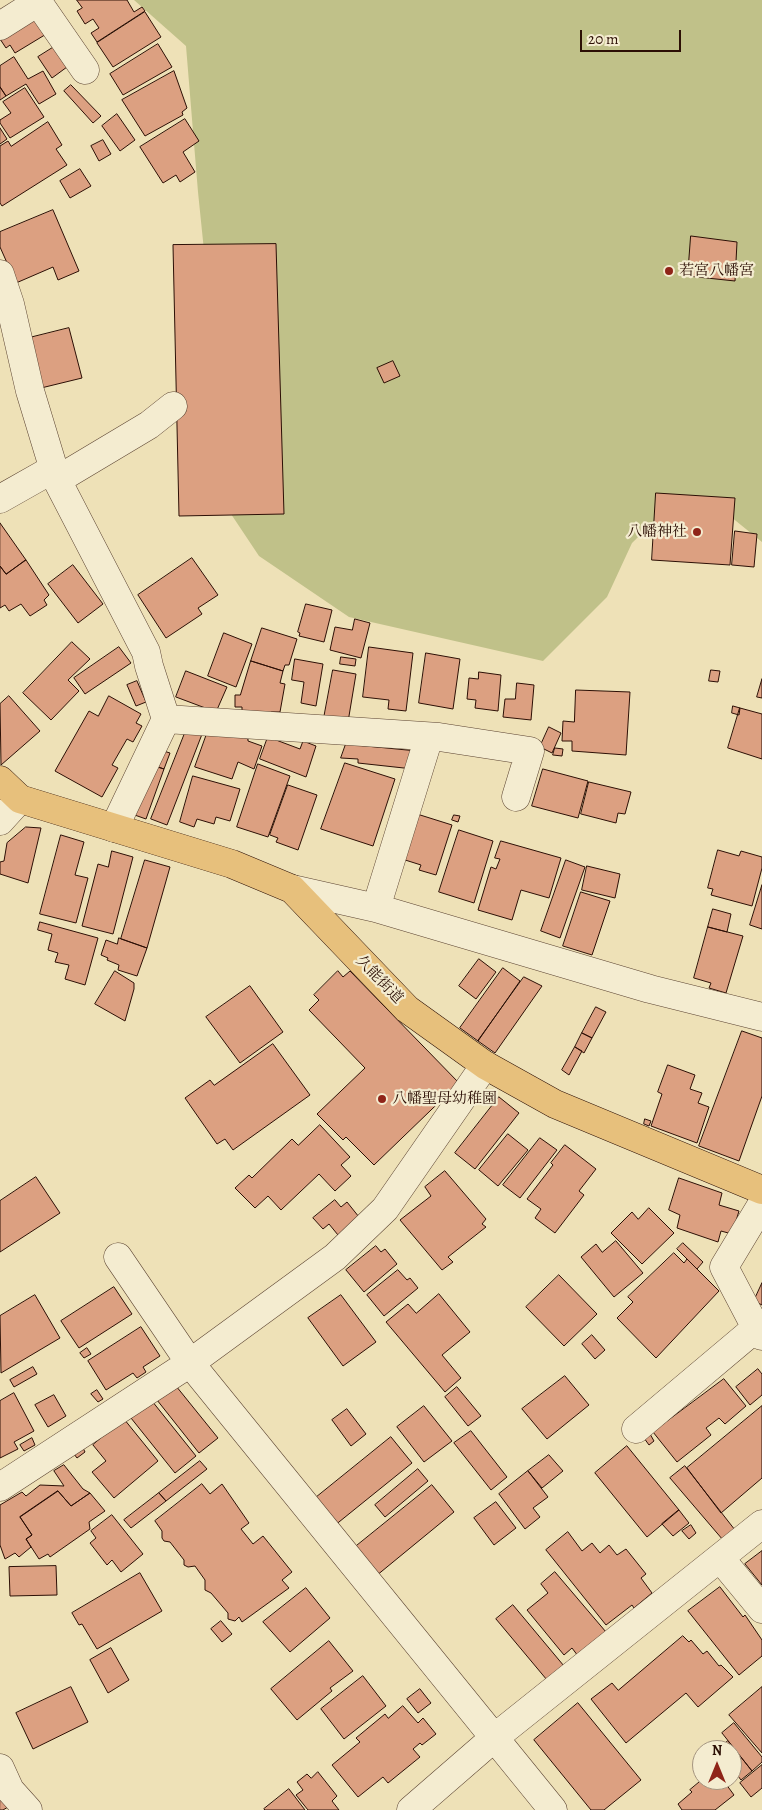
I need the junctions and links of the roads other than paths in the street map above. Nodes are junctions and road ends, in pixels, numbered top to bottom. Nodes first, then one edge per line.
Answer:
1 (0, 26) edge
2 (84, 70) dead end
3 (0, 274) edge
4 (173, 406) dead end
5 (55, 475) junction
6 (0, 498) edge
7 (166, 719) junction
8 (429, 737) junction
9 (0, 780) edge
10 (516, 797) dead end
11 (20, 798) junction
12 (0, 821) edge
13 (114, 828) junction
14 (292, 889) junction
15 (376, 908) junction
16 (762, 1017) edge
17 (485, 1065) junction
18 (762, 1190) edge
19 (762, 1204) edge
20 (118, 1257) dead end
21 (759, 1332) edge
22 (190, 1363) junction
23 (636, 1429) dead end
24 (0, 1487) edge
25 (762, 1524) edge
26 (720, 1558) junction
27 (762, 1608) edge
28 (494, 1738) junction
29 (0, 1768) edge
30 (28, 1810) edge
31 (410, 1810) edge
32 (553, 1810) edge

1 - 2 street
3 - 5 street
4 - 5 street
5 - 6 street
5 - 7 street
7 - 8 street
7 - 13 street
8 - 10 street
8 - 15 street
9 - 11 main road, 久能街道
11 - 12 street
11 - 13 main road, 久能街道
13 - 14 main road, 久能街道
14 - 15 street
14 - 17 main road, 久能街道
15 - 16 street
17 - 18 main road, 久能街道
17 - 22 street
19 - 21 street
20 - 22 street
21 - 23 street
22 - 24 street
22 - 28 street
25 - 26 street
26 - 27 street
26 - 28 street
28 - 31 street
28 - 32 street
29 - 30 street

